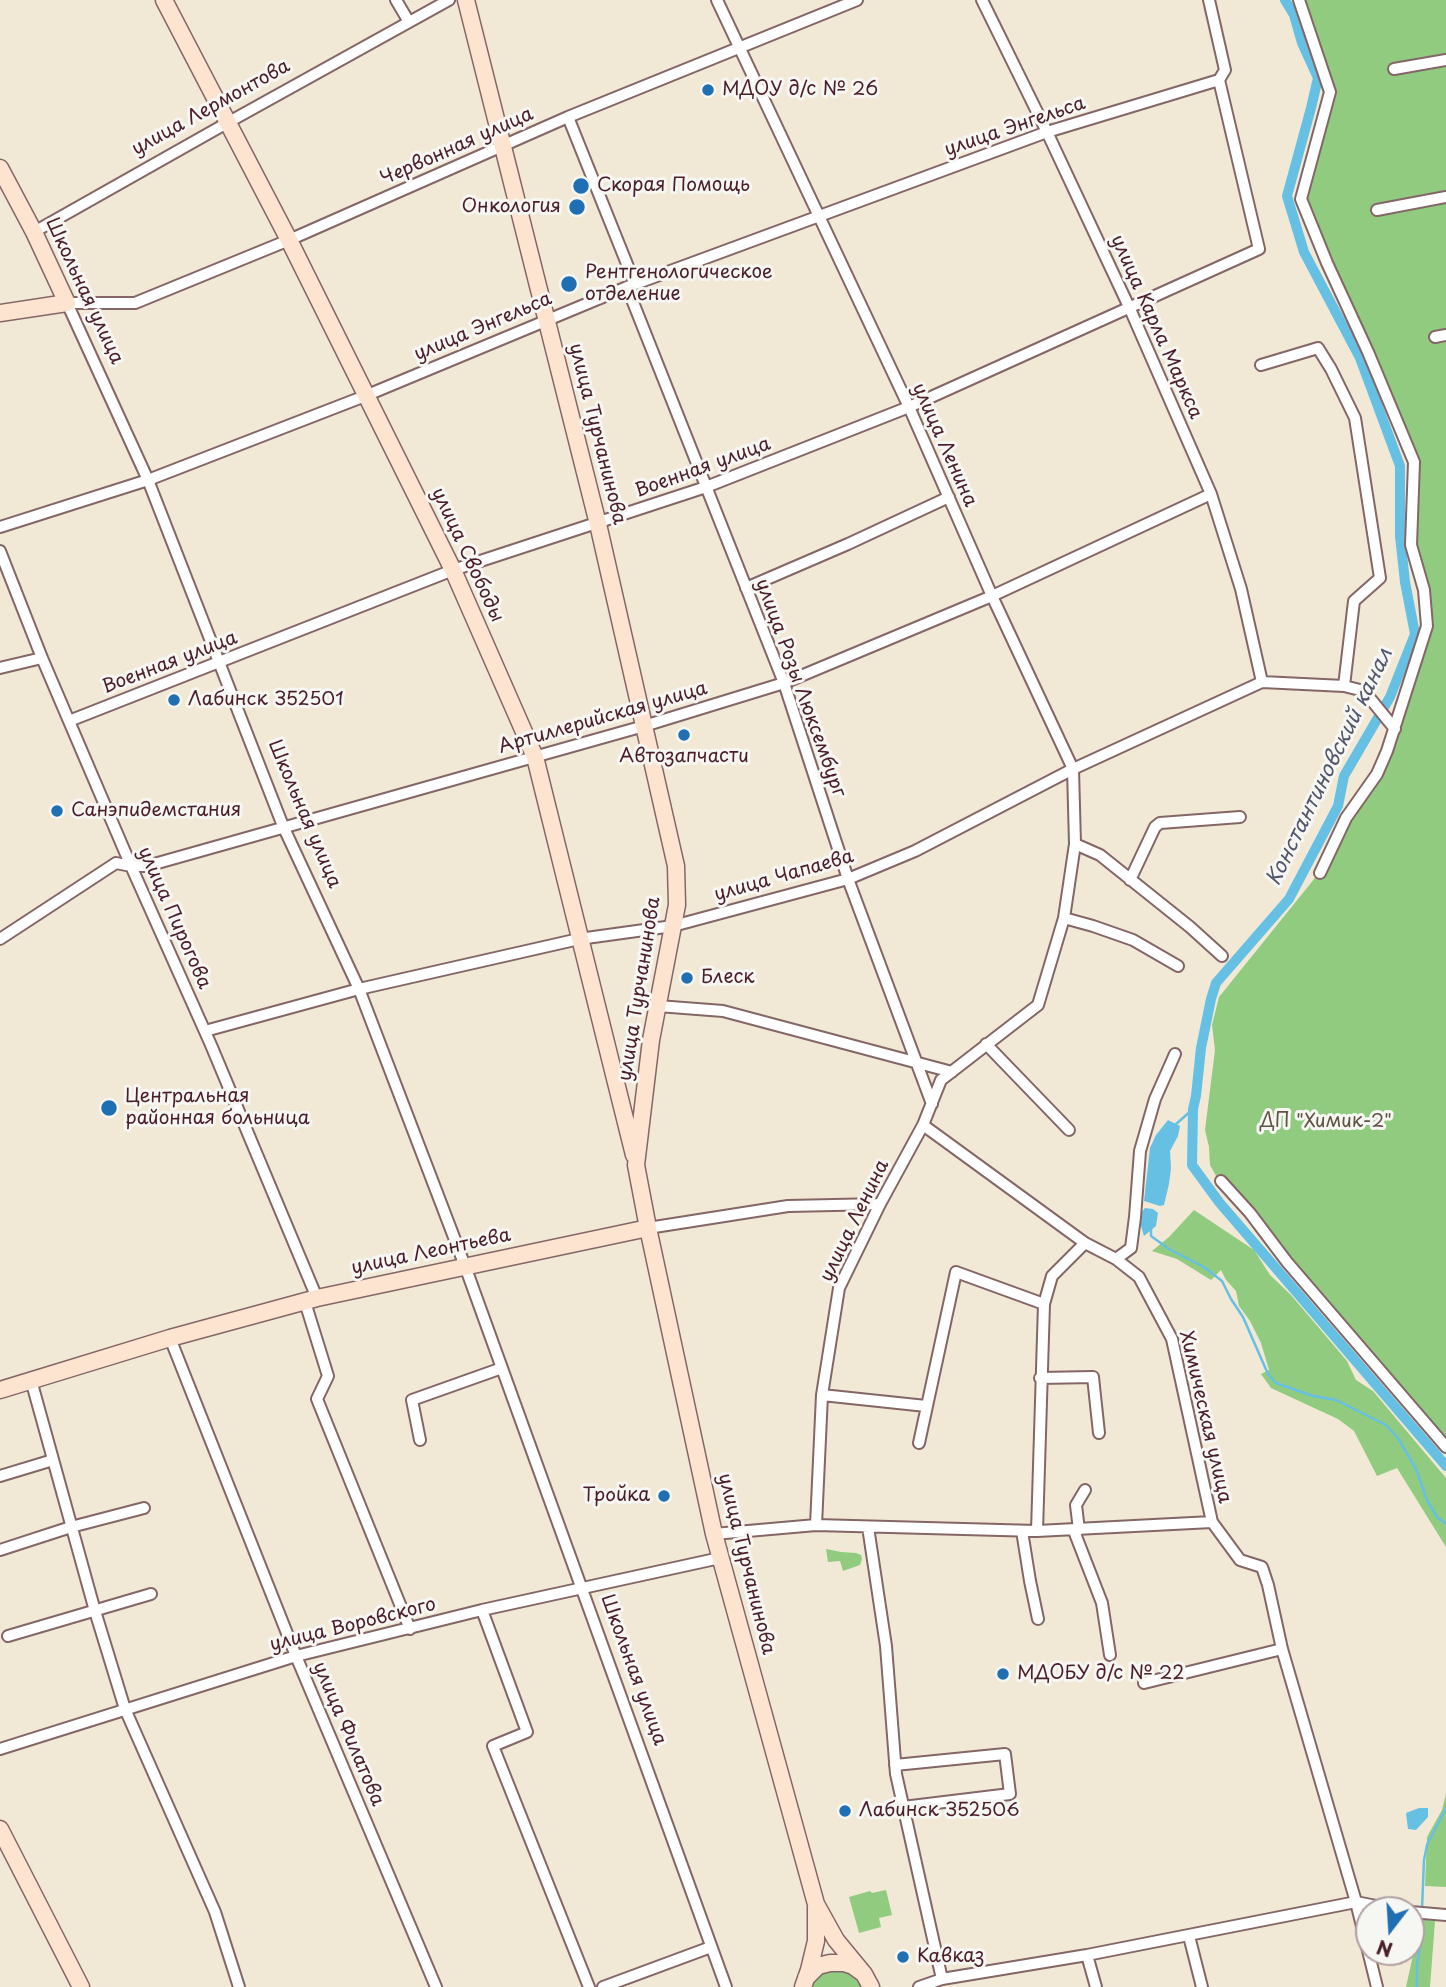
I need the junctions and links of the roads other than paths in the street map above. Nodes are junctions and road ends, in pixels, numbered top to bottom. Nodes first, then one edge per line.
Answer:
1 (164, 0) edge
2 (396, 0) edge
3 (449, 0) edge
4 (466, 0) edge
5 (717, 0) edge
6 (857, 0) edge
7 (982, 0) edge
8 (1209, 0) edge
9 (1299, 0) edge
10 (409, 22) junction
11 (739, 48) junction
12 (1446, 60) edge
13 (1394, 69) dead end
14 (1219, 80) junction
15 (568, 117) junction
16 (227, 123) junction
17 (1047, 132) junction
18 (503, 147) junction
19 (0, 168) edge
20 (1446, 197) edge
21 (1377, 210) dead end
22 (821, 217) junction
23 (34, 232) junction
24 (289, 240) junction
25 (631, 285) junction
26 (67, 303) junction
27 (1130, 309) junction
28 (0, 313) edge
29 (546, 319) junction
30 (1261, 365) dead end
31 (365, 396) junction
32 (909, 407) junction
33 (148, 480) junction
34 (706, 487) junction
35 (1211, 495) junction
36 (949, 497) junction
37 (598, 524) junction
38 (0, 527) edge
39 (0, 551) edge
40 (453, 570) junction
41 (746, 588) junction
42 (992, 596) junction
43 (42, 658) junction
44 (218, 663) junction
45 (0, 668) edge
46 (784, 682) junction
47 (1262, 682) junction
48 (1344, 686) junction
49 (69, 721) junction
50 (644, 726) junction
51 (1395, 729) junction
52 (535, 757) junction
53 (1073, 769) junction
54 (1240, 817) dead end
55 (283, 826) junction
56 (1075, 844) junction
57 (131, 866) junction
58 (1320, 873) dead end
59 (848, 879) junction
60 (1130, 880) junction
61 (1064, 918) junction
62 (673, 926) junction
63 (0, 939) edge
64 (579, 939) junction
65 (1222, 956) dead end
66 (1178, 966) dead end
67 (359, 989) junction
68 (658, 1006) junction
69 (205, 1031) junction
70 (986, 1044) junction
71 (1175, 1054) dead end
72 (916, 1063) junction
73 (951, 1072) junction
74 (932, 1104) junction
75 (923, 1125) junction
76 (1069, 1129) dead end
77 (636, 1165) junction
78 (1221, 1181) dead end
79 (880, 1205) junction
80 (648, 1228) junction
81 (1085, 1243) junction
82 (1116, 1259) junction
83 (465, 1266) junction
84 (311, 1300) junction
85 (1044, 1304) junction
86 (170, 1338) junction
87 (502, 1368) junction
88 (1040, 1378) junction
89 (31, 1380) junction
90 (0, 1390) edge
91 (822, 1395) junction
92 (926, 1406) junction
93 (1099, 1433) dead end
94 (420, 1440) dead end
95 (919, 1443) dead end
96 (1446, 1447) edge
97 (53, 1460) junction
98 (0, 1476) edge
99 (1085, 1490) dead end
100 (144, 1508) dead end
101 (1212, 1522) junction
102 (816, 1525) junction
103 (71, 1527) junction
104 (868, 1527) junction
105 (1076, 1530) junction
106 (1022, 1531) junction
107 (1037, 1531) junction
108 (714, 1534) junction
109 (0, 1550) edge
110 (720, 1558) junction
111 (581, 1589) junction
112 (151, 1594) dead end
113 (482, 1610) junction
114 (95, 1611) junction
115 (1038, 1619) dead end
116 (410, 1629) junction
117 (8, 1636) dead end
118 (1282, 1649) junction
119 (1110, 1655) dead end
120 (296, 1656) junction
121 (1144, 1683) dead end
122 (125, 1709) junction
123 (0, 1749) edge
124 (895, 1765) junction
125 (903, 1807) junction
126 (0, 1829) edge
127 (1355, 1899) edge
128 (1355, 1902) edge
129 (816, 1904) junction
130 (1425, 1914) edge
131 (1446, 1915) edge
132 (1189, 1936) junction
133 (711, 1947) junction
134 (1087, 1955) junction
135 (1372, 1966) edge
136 (942, 1979) junction
137 (804, 1983) edge
138 (871, 1983) edge
139 (81, 1987) edge
140 (239, 1987) edge
141 (436, 1987) edge
142 (589, 1987) edge
143 (603, 1987) edge
144 (726, 1987) edge
145 (919, 1987) edge
146 (1096, 1987) edge
147 (1202, 1987) edge
148 (1377, 1987) edge

1 - 16 street, улица Свободы
2 - 10 street
3 - 10 street, улица Лермонтова
4 - 18 street, улица Турчанинова
5 - 11 street, улица Ленина
6 - 11 street, Червонная улица
7 - 17 street, улица Карла Маркса
8 - 14 street
9 - 51 street
10 - 16 street, улица Лермонтова
11 - 15 street, Червонная улица
11 - 22 street, улица Ленина
12 - 13 street
14 - 17 street, улица Энгельса
14 - 27 street, Военная улица
15 - 18 street, Червонная улица
15 - 25 street, улица Розы Люксембург
16 - 23 street, улица Лермонтова
16 - 24 street, улица Свободы
17 - 22 street, улица Энгельса
17 - 27 street, улица Карла Маркса
18 - 24 street, Червонная улица
18 - 29 street, улица Турчанинова
19 - 23 street, Школьная улица
20 - 21 street
22 - 25 street, улица Энгельса
22 - 32 street, улица Ленина
23 - 26 street, Школьная улица
24 - 26 street, Червонная улица
24 - 31 street, улица Свободы
25 - 29 street, улица Энгельса
25 - 34 street, улица Розы Люксембург
26 - 28 street
26 - 33 street, Школьная улица
27 - 32 street, Военная улица
27 - 35 street, улица Карла Маркса
29 - 31 street, улица Энгельса
29 - 37 street, улица Турчанинова
30 - 48 street
31 - 33 street, улица Энгельса
31 - 40 street, улица Свободы
32 - 34 street, Военная улица
32 - 36 street, улица Ленина
33 - 38 street, улица Энгельса
33 - 44 street, Школьная улица
34 - 37 street, Военная улица
34 - 41 street, улица Розы Люксембург
35 - 42 street, Артиллерийская улица
35 - 47 street, улица Карла Маркса
36 - 41 street
36 - 42 street, улица Ленина
37 - 40 street, Военная улица
37 - 50 street, улица Турчанинова
39 - 43 street, улица Пирогова
40 - 44 street, Военная улица
40 - 52 street, улица Свободы
41 - 46 street, улица Розы Люксембург
42 - 46 street, Артиллерийская улица
42 - 53 street, улица Ленина
43 - 45 street
43 - 49 street, улица Пирогова
44 - 49 street, Военная улица
44 - 55 street, Школьная улица
46 - 50 street, Артиллерийская улица
46 - 59 street, улица Розы Люксембург
47 - 48 street, улица Чапаева
47 - 53 street, улица Чапаева
48 - 51 street
49 - 57 street, улица Пирогова
50 - 52 street, Артиллерийская улица
50 - 62 street, улица Турчанинова
51 - 58 street
52 - 55 street, Артиллерийская улица
52 - 64 street, улица Свободы
53 - 56 street, улица Ленина
53 - 59 street, улица Чапаева
54 - 60 street
55 - 57 street, Артиллерийская улица
55 - 67 street, Школьная улица
56 - 60 street
56 - 61 street, улица Ленина
57 - 63 street, Артиллерийская улица
57 - 69 street, улица Пирогова
59 - 62 street, улица Чапаева
59 - 72 street, улица Розы Люксембург
60 - 65 street
61 - 66 street
61 - 70 street, улица Ленина
62 - 64 street, улица Чапаева
62 - 68 street, улица Турчанинова
64 - 67 street, улица Чапаева
64 - 77 street, улица Свободы
67 - 69 street, улица Чапаева
67 - 83 street, Школьная улица
68 - 72 street
68 - 77 street, улица Турчанинова
69 - 84 street, улица Пирогова
70 - 73 street, улица Ленина
70 - 76 street
71 - 82 street
72 - 73 street
72 - 74 street, улица Розы Люксембург
73 - 74 street, улица Ленина
74 - 75 street, улица Ленина
75 - 79 street, улица Ленина
75 - 81 street, Химическая улица
77 - 80 street, улица Турчанинова
78 - 96 street
79 - 80 street, улица Леонтьева
79 - 91 street, улица Ленина
80 - 83 street, улица Леонтьева
80 - 108 street, улица Турчанинова
81 - 82 street, Химическая улица
81 - 85 street
82 - 101 street, Химическая улица
83 - 84 street, улица Леонтьева
83 - 87 street, Школьная улица
84 - 86 street, улица Леонтьева
84 - 116 street, улица Пирогова
85 - 88 street
85 - 92 street
86 - 89 street, улица Леонтьева
86 - 120 street, улица Филатова
87 - 94 street
87 - 111 street, Школьная улица
88 - 93 street
88 - 107 street
89 - 90 street, улица Леонтьева
89 - 97 street
91 - 92 street
91 - 102 street, улица Ленина
92 - 95 street
97 - 98 street
97 - 103 street
99 - 105 street
100 - 103 street
101 - 105 street
101 - 118 street, Химическая улица
102 - 104 street
102 - 108 street
103 - 109 street
103 - 114 street
104 - 106 street
104 - 124 street
105 - 107 street
105 - 119 street
106 - 107 street
106 - 115 street
108 - 110 street, улица Турчанинова
110 - 111 street, улица Воровского
110 - 129 street, улица Турчанинова
111 - 113 street, улица Воровского
111 - 133 street, Школьная улица
112 - 114 street
113 - 116 street, улица Воровского
113 - 142 street
114 - 117 street
114 - 122 street
116 - 120 street, улица Воровского
118 - 121 street
118 - 127 street, Химическая улица
120 - 122 street, улица Воровского
120 - 141 street, улица Филатова
122 - 123 street, улица Воровского
122 - 140 street
124 - 125 street
124 - 125 street
125 - 136 street
126 - 139 street
128 - 132 street
129 - 137 street, улица Турчанинова
129 - 138 street, улица Турчанинова
130 - 131 street
132 - 134 street
132 - 147 street
133 - 143 street
133 - 144 street, Школьная улица
134 - 136 street
134 - 146 street
135 - 148 street, Химическая улица
136 - 145 street
137 - 138 street

